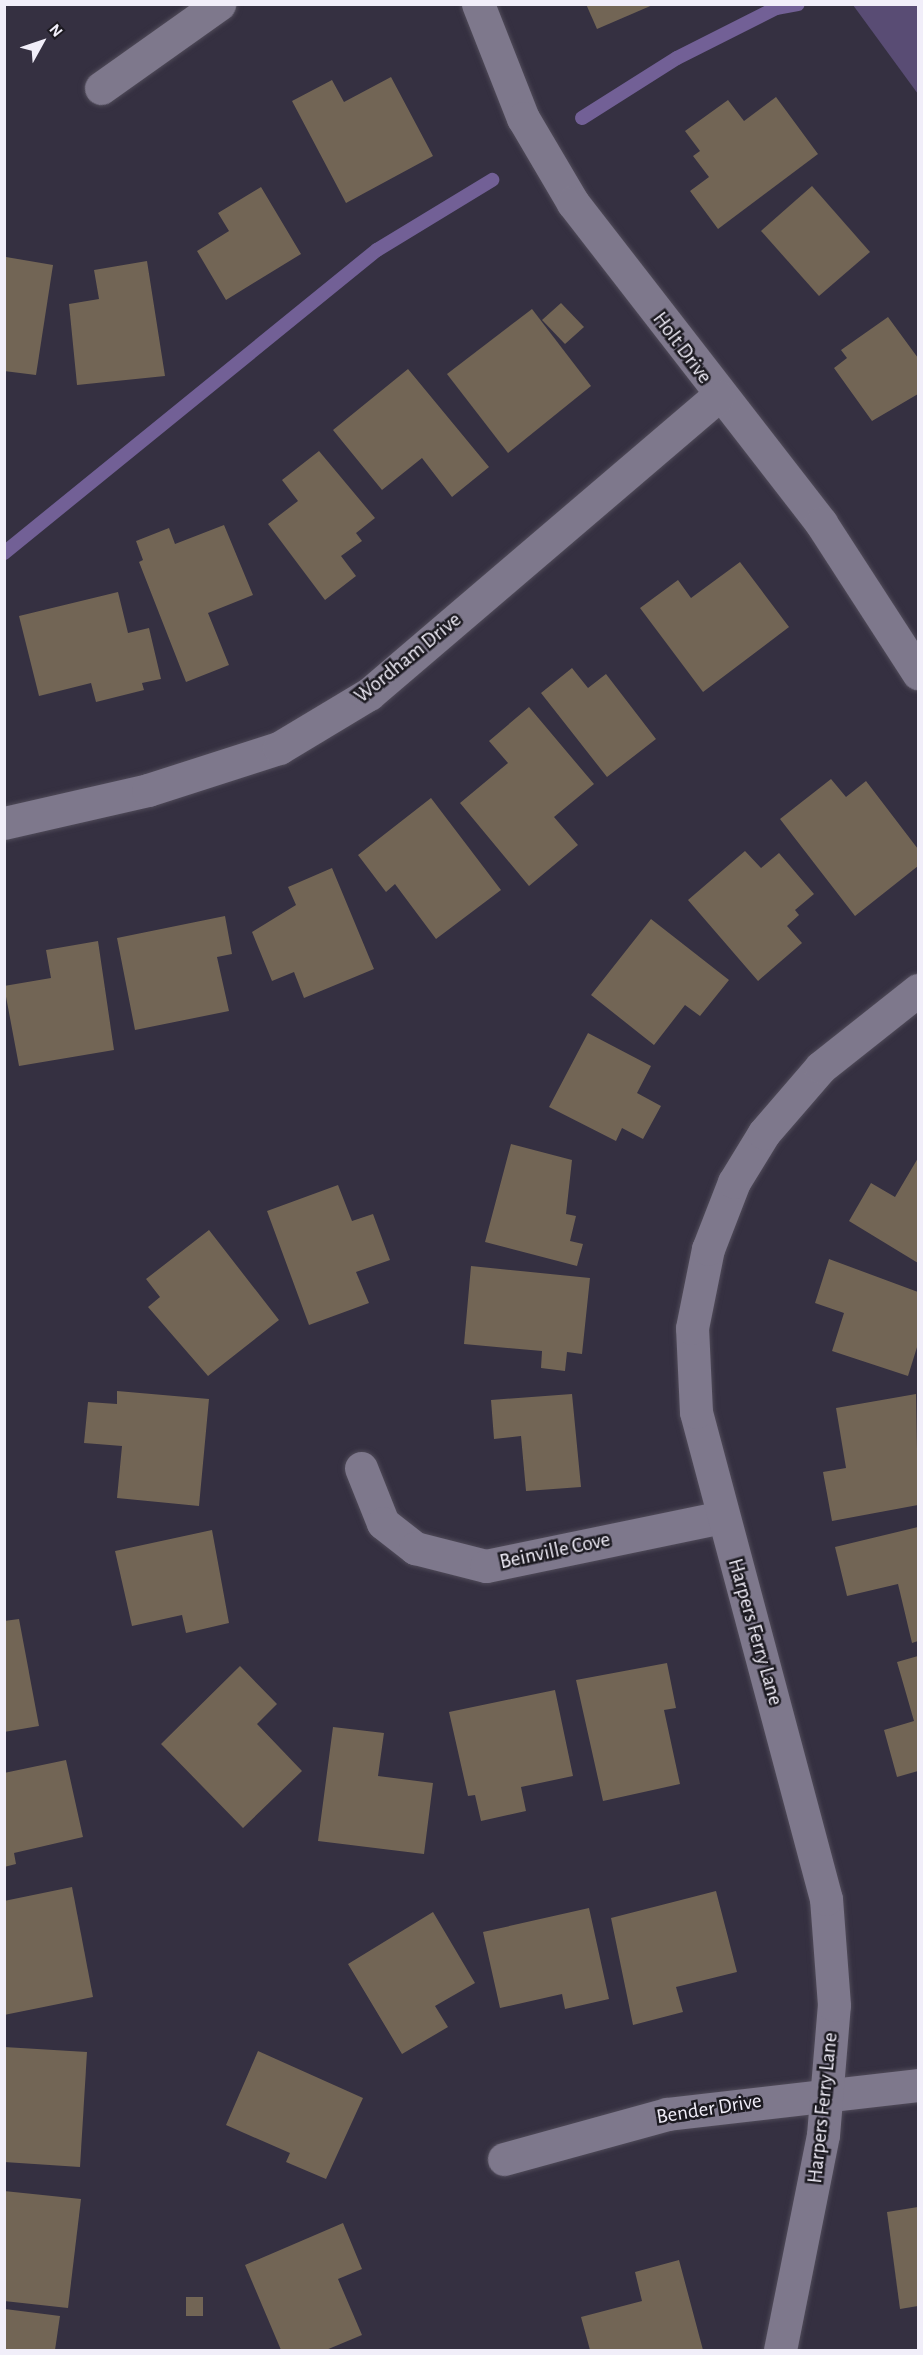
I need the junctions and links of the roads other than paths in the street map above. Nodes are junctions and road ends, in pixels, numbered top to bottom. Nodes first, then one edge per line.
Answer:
1 (219, 4) edge
2 (478, 4) edge
3 (100, 88) dead end
4 (718, 396) junction
5 (918, 673) edge
6 (4, 823) edge
7 (918, 990) edge
8 (361, 1468) dead end
9 (723, 1517) junction
10 (918, 2085) edge
11 (825, 2092) junction
12 (504, 2159) dead end
13 (780, 2350) edge

1 - 3 street
2 - 4 street, Holt Drive
4 - 5 street, Holt Drive
4 - 6 street, Wordham Drive
7 - 9 street, Harpers Ferry Lane
8 - 9 street, Beinville Cove
9 - 11 street, Harpers Ferry Lane
10 - 11 street, Bender Drive
11 - 12 street, Bender Drive
11 - 13 street, Harpers Ferry Lane

